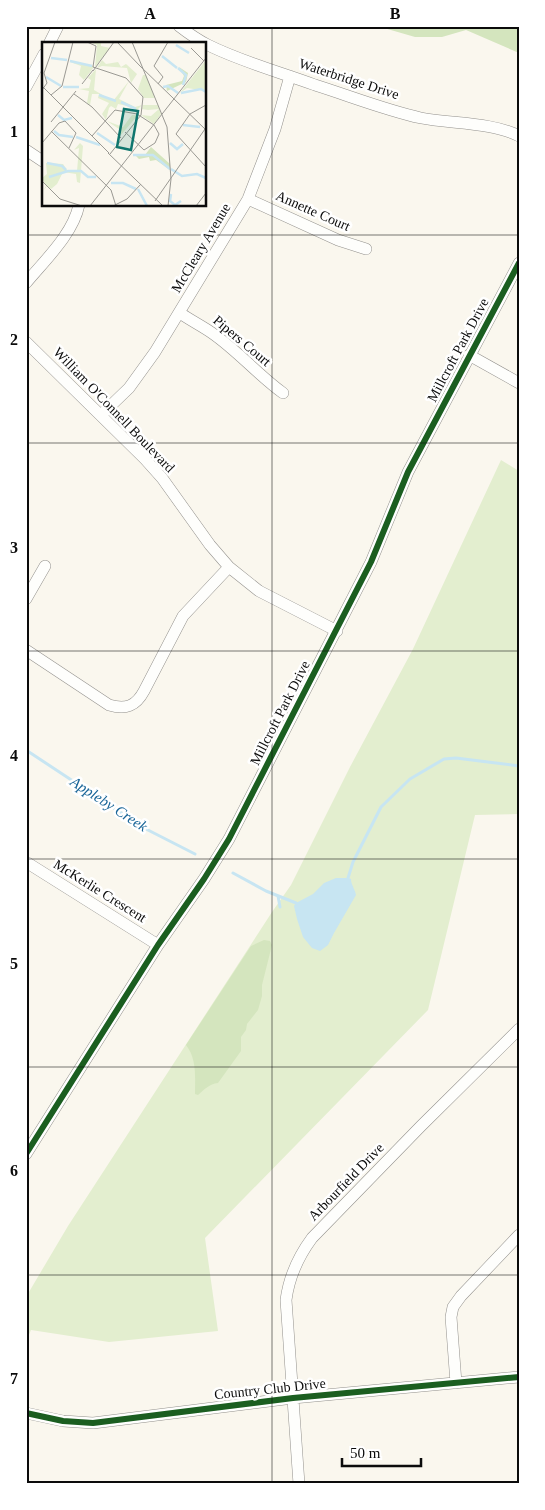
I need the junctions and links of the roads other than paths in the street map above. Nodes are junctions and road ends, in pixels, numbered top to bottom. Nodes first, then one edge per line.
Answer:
1 (58, 26) edge
2 (179, 26) edge
3 (50, 42) edge
4 (203, 42) edge
5 (206, 44) edge
6 (42, 58) edge
7 (290, 76) junction
8 (26, 87) edge
9 (519, 136) edge
10 (26, 150) edge
11 (42, 161) edge
12 (248, 199) junction
13 (79, 206) edge
14 (366, 249) dead end
15 (519, 263) edge
16 (26, 283) edge
17 (180, 313) junction
18 (26, 342) edge
19 (469, 355) junction
20 (519, 383) edge
21 (283, 393) dead end
22 (101, 415) junction
23 (45, 566) dead end
24 (229, 567) junction
25 (26, 599) edge
26 (337, 630) junction
27 (26, 650) edge
28 (27, 866) edge
29 (158, 945) junction
30 (519, 1029) edge
31 (26, 1154) edge
32 (519, 1235) edge
33 (519, 1377) edge
34 (456, 1383) junction
35 (293, 1398) junction
36 (26, 1413) edge
37 (299, 1484) edge

1 - 3 street
2 - 4 street, Waterbridge Drive
5 - 7 street, Waterbridge Drive
6 - 8 street
7 - 9 street, Waterbridge Drive
7 - 12 street, McCleary Avenue
10 - 11 street
12 - 14 street, Annette Court
12 - 17 street, McCleary Avenue
13 - 16 street
15 - 19 street, Millcroft Park Drive
17 - 21 street, Pipers Court
17 - 22 street, McCleary Avenue
18 - 22 street, William O'Connell Boulevard
19 - 20 street
19 - 26 street, Millcroft Park Drive
22 - 24 street, William O'Connell Boulevard
23 - 25 street
24 - 26 street, William O'Connell Boulevard
24 - 27 street
26 - 29 street, Millcroft Park Drive
28 - 29 street, McKerlie Crescent
29 - 31 street, Millcroft Park Drive
30 - 35 street, Arbourfield Drive
32 - 34 street
33 - 34 street, Country Club Drive
34 - 35 street, Country Club Drive
35 - 36 street, Country Club Drive
35 - 37 street, Arbourfield Drive

